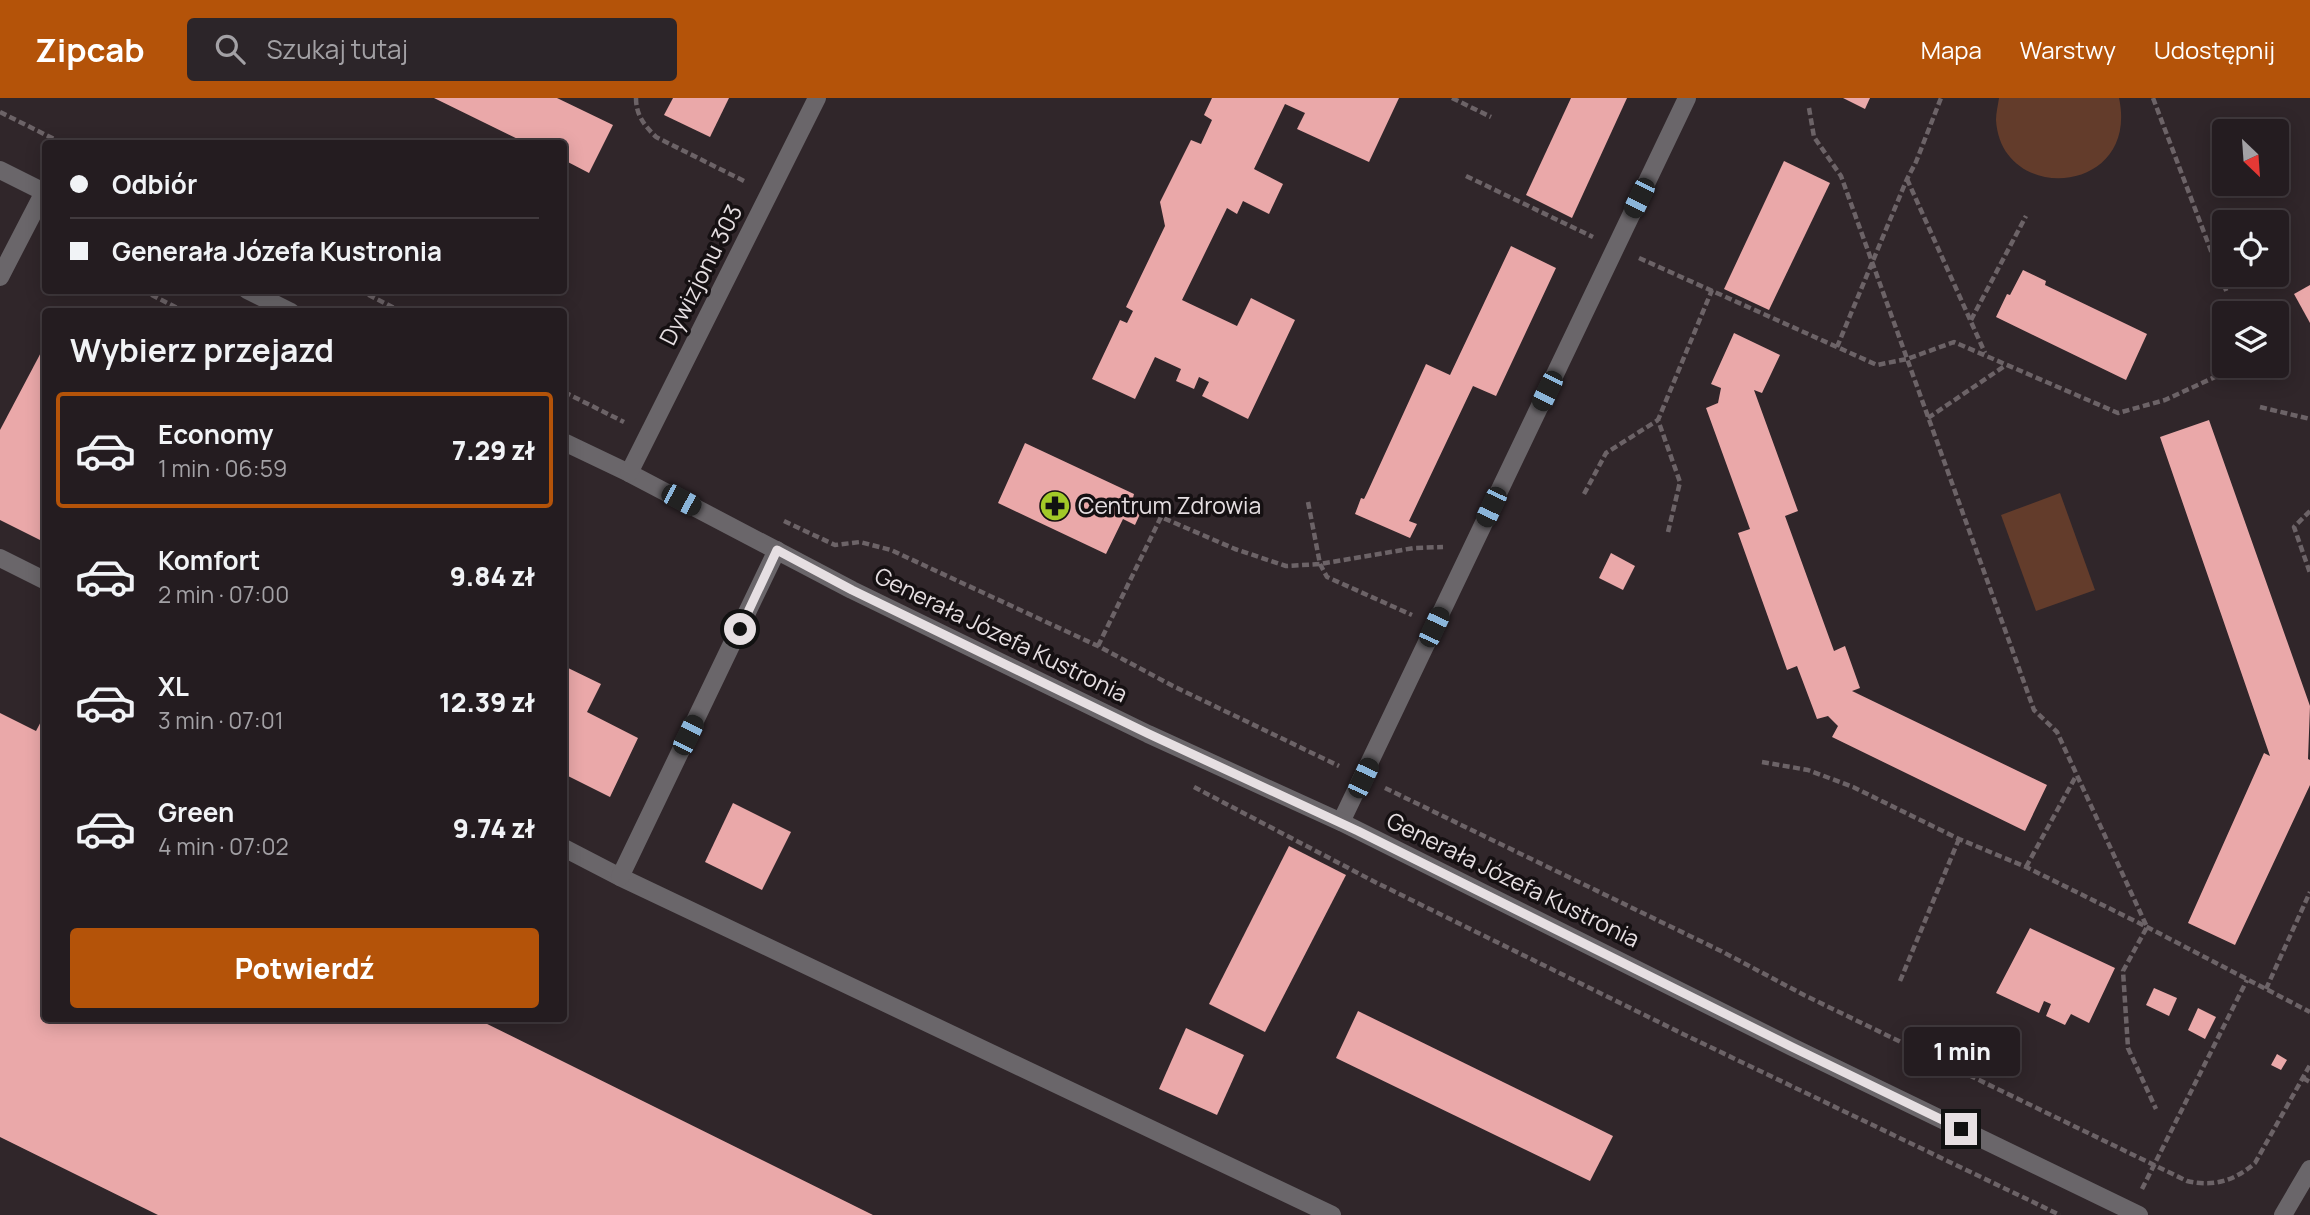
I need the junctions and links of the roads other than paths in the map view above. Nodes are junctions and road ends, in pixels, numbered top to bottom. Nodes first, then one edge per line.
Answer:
1 (817, 98) edge
2 (1687, 98) edge
3 (0, 170) edge
4 (42, 191) edge
5 (42, 198) edge
6 (0, 277) edge
7 (255, 294) edge
8 (283, 308) edge
9 (567, 443) edge
10 (629, 473) junction
11 (777, 550) junction
12 (0, 558) edge
13 (42, 579) edge
14 (1341, 822) junction
15 (567, 850) edge
16 (620, 877) junction
17 (2310, 1169) edge
18 (2134, 1213) edge
19 (1332, 1215) edge
20 (2283, 1215) edge

1 - 10 street, Dywizjonu 303
2 - 14 street
3 - 4 street
5 - 6 street
7 - 8 street
9 - 10 street, Generała Józefa Kustronia
10 - 11 street, Generała Józefa Kustronia
11 - 14 street, Generała Józefa Kustronia
11 - 16 street
12 - 13 street
14 - 18 street, Generała Józefa Kustronia
15 - 16 street
16 - 19 street
17 - 20 street

